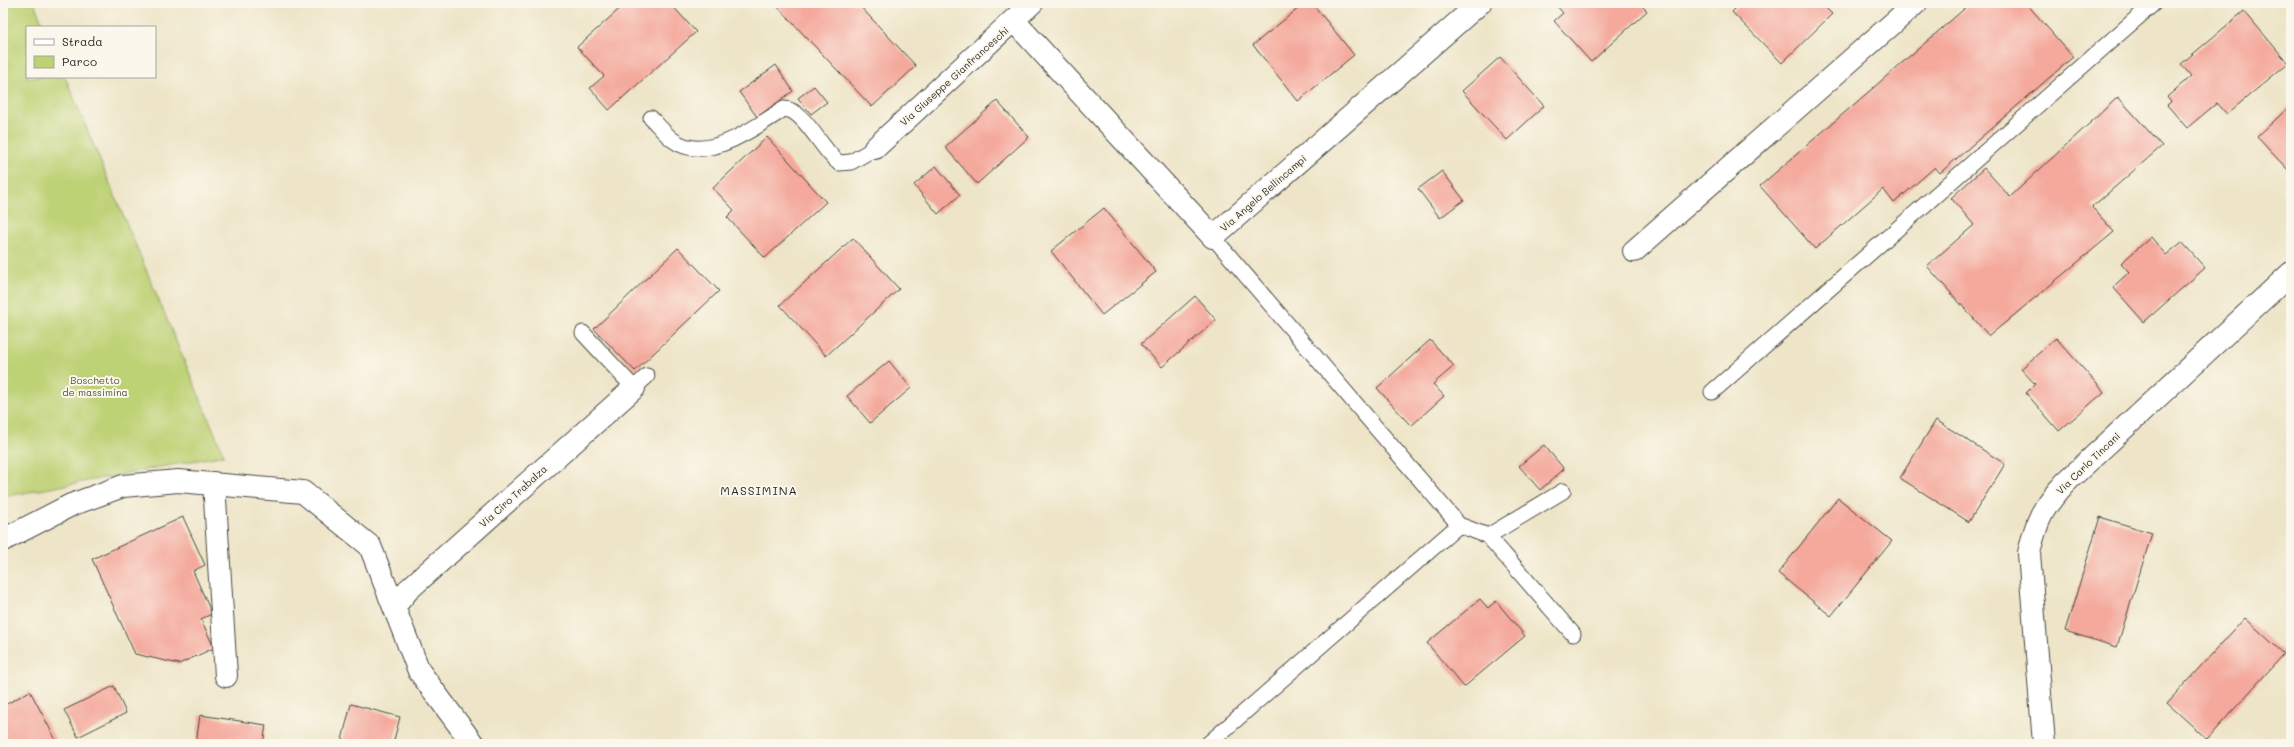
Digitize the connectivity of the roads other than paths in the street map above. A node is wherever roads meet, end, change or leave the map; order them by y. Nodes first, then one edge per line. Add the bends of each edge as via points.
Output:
1 (1032, 3) edge
2 (1480, 3) edge
3 (1916, 3) edge
4 (2154, 3) edge
5 (1014, 21) junction
6 (651, 118) dead end
7 (875, 148) joint
8 (1213, 237) junction
9 (1634, 251) dead end
10 (2291, 273) edge
11 (583, 333) dead end
12 (640, 382) joint
13 (1712, 392) dead end
14 (214, 483) junction
15 (1563, 492) dead end
16 (1459, 525) junction
17 (1488, 536) junction
18 (3, 540) edge
19 (394, 607) junction
20 (1573, 634) dead end
21 (226, 676) dead end
22 (473, 744) edge
23 (1208, 744) edge
24 (2044, 744) edge

1 - 5 street, Via Giuseppe Gianfranceschi
2 - 8 street, Via Angelo Bellincampi
3 - 9 street
4 - 13 lane
5 - 7 street, Via Giuseppe Gianfranceschi
5 - 8 street, Via Angelo Bellincampi
6 - 7 lane via 673,140 695,149 712,147 745,133 784,109 792,109 830,156 839,163 851,162
8 - 16 lane
10 - 24 street, Via Carlo Tincani via 2066,482 2050,500 2036,524 2029,553
11 - 12 lane
12 - 19 street, Via Ciro Trabalza via 408,590
14 - 18 street via 178,481 123,486 71,505
14 - 19 street via 303,492 370,546
14 - 21 street
15 - 17 lane
16 - 17 lane
16 - 23 lane
17 - 20 lane
19 - 22 street via 419,671

